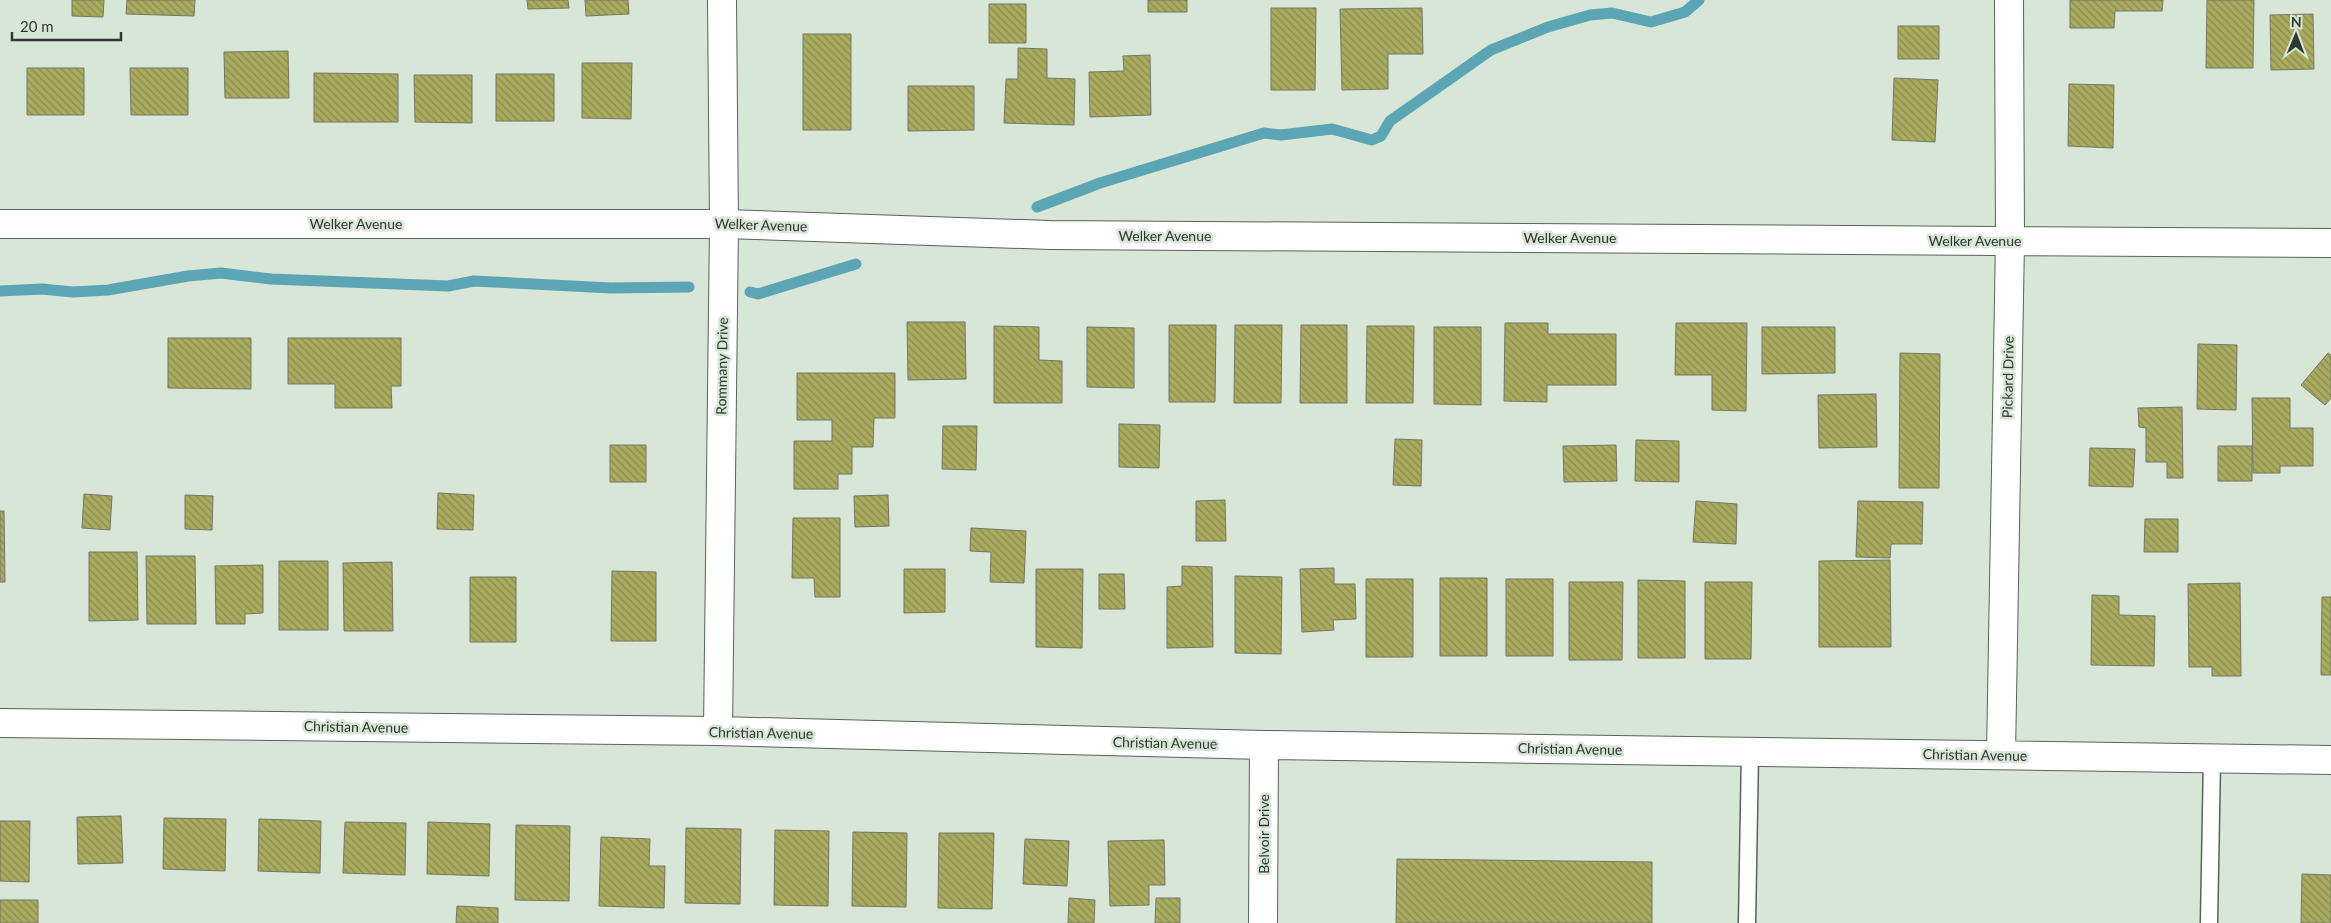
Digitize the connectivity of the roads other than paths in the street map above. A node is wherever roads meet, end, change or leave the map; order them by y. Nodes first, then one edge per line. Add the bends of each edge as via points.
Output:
1 (722, 0) edge
2 (2009, 0) edge
3 (0, 224) edge
4 (724, 224) junction
5 (2010, 241) junction
6 (2331, 243) edge
7 (0, 723) edge
8 (718, 731) junction
9 (1264, 745) junction
10 (1750, 752) junction
11 (2001, 755) junction
12 (2212, 758) junction
13 (2331, 760) edge
14 (1263, 923) edge
15 (1747, 923) edge
16 (2209, 923) edge

1 - 4 street, Rommany Drive
2 - 5 street, Pickard Drive
3 - 4 street, Welker Avenue
4 - 5 street, Welker Avenue via 1050,235
4 - 8 street, Rommany Drive
5 - 6 street, Welker Avenue
5 - 11 street, Pickard Drive
7 - 8 street, Christian Avenue
8 - 9 street, Christian Avenue
9 - 10 street, Christian Avenue
9 - 14 street, Belvoir Drive
10 - 11 street, Christian Avenue
10 - 15 lane
11 - 12 street, Christian Avenue
12 - 13 street, Christian Avenue
12 - 16 lane

